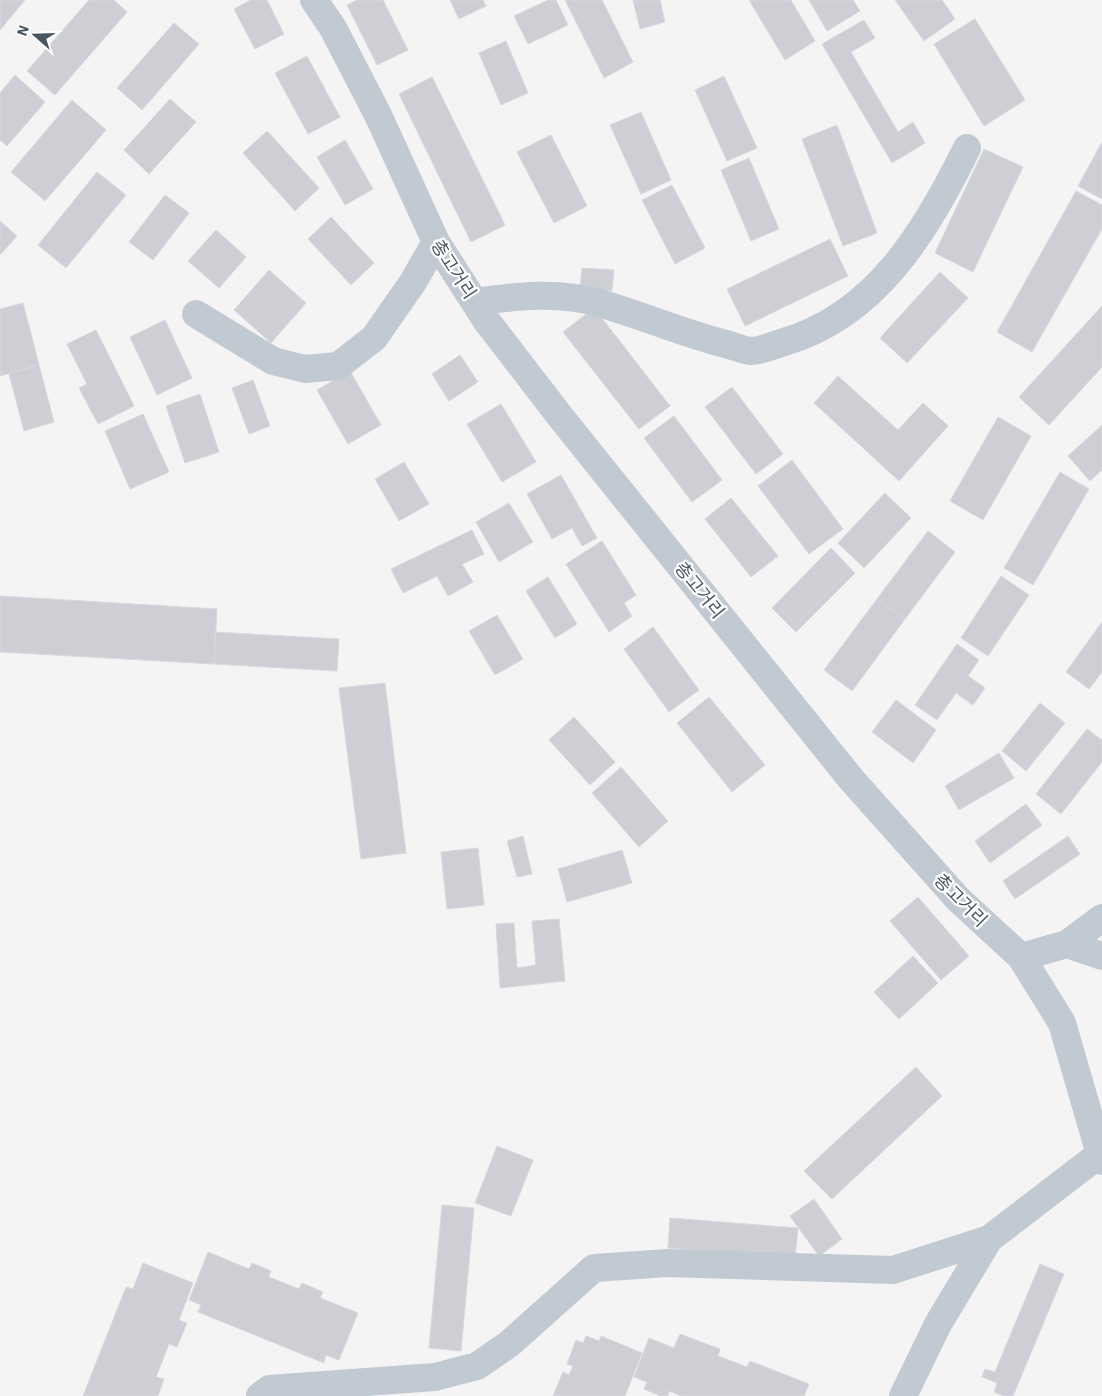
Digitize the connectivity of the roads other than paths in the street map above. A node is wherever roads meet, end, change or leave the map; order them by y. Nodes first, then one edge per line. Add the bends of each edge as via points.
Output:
1 (314, 0) edge
2 (967, 148) dead end
3 (436, 242) junction
4 (475, 302) junction
5 (196, 314) dead end
6 (1102, 918) edge
7 (1067, 944) junction
8 (1102, 956) edge
9 (1022, 957) junction
10 (1101, 1158) edge
11 (989, 1239) junction
12 (260, 1396) edge
13 (903, 1396) edge

1 - 3 street, 총고거리 via 333,28 378,115
2 - 4 street via 941,201 892,272 860,304 808,335 752,351 689,334 598,302 557,296 519,296
3 - 4 street, 총고거리
3 - 5 street via 374,338 338,366 305,369 273,361
4 - 9 street, 총고거리 via 559,414 851,779 958,899
6 - 7 street
7 - 8 street
7 - 9 street
9 - 10 street, 총고거리 via 1062,1023
10 - 11 street
11 - 12 street via 893,1270 668,1263 594,1268 509,1344 477,1366 435,1377 269,1389
11 - 13 street via 938,1324

